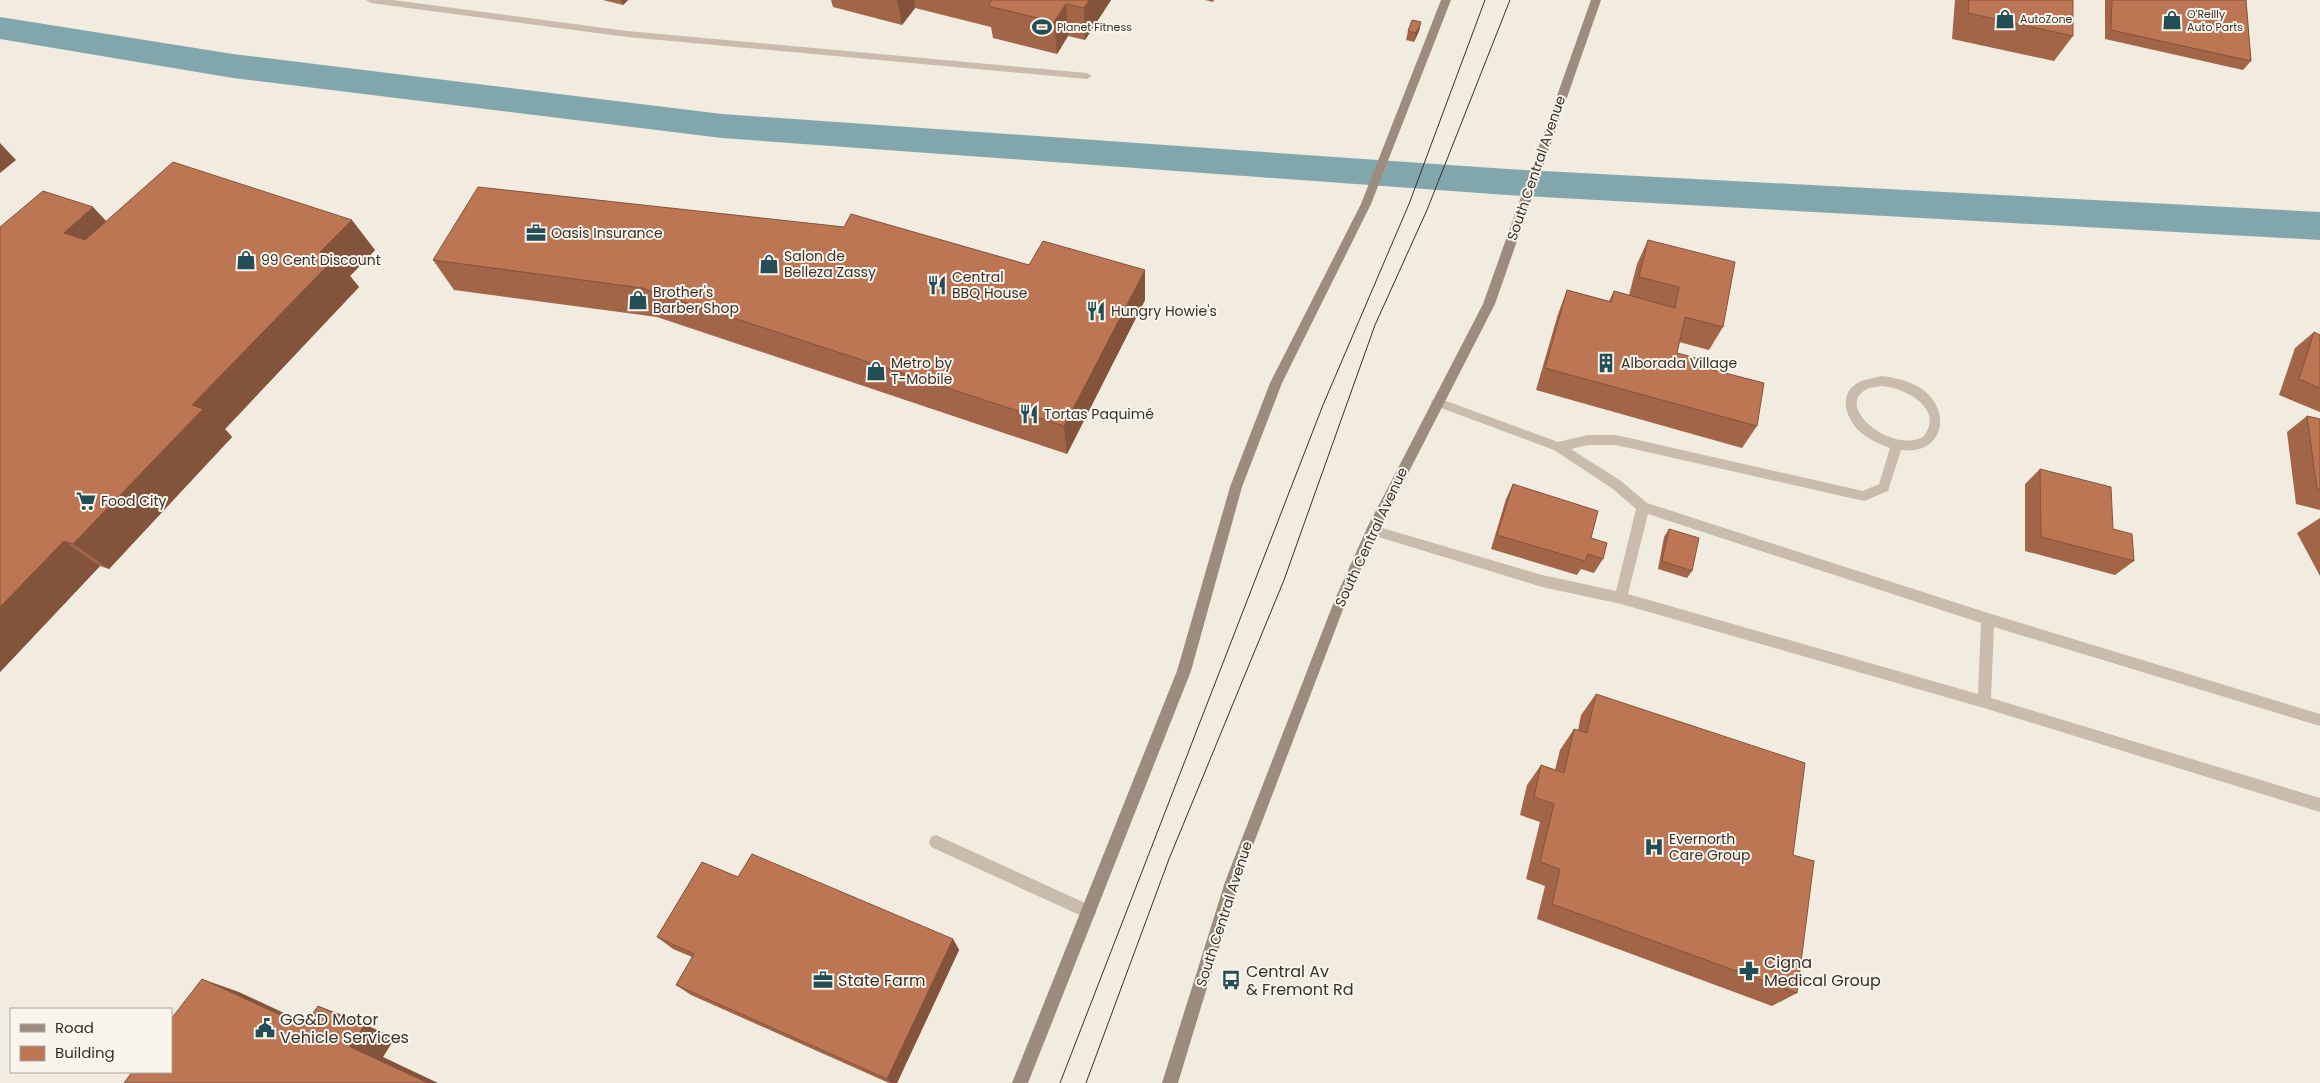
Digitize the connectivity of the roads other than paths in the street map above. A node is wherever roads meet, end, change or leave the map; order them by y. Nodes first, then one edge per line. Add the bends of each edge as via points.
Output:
1 (370, 0) edge
2 (1446, 0) edge
3 (1596, 0) edge
4 (1087, 76) dead end
5 (1437, 402) junction
6 (1896, 446) junction
7 (1558, 447) junction
8 (1643, 507) junction
9 (1372, 530) junction
10 (1621, 598) junction
11 (1988, 619) junction
12 (1984, 702) junction
13 (2320, 720) edge
14 (2320, 804) edge
15 (936, 842) dead end
16 (1089, 912) junction
17 (1020, 1083) edge
18 (1170, 1083) edge

1 - 4 lane via 627,34
2 - 16 main road via 1366,204 1276,383 1236,487 1184,671
3 - 5 main road, South Central Avenue via 1489,304
5 - 7 lane
5 - 9 main road, South Central Avenue
6 - 6 lane via 1923,444 1932,437 1936,417 1931,406 1922,396 1896,382 1870,382 1859,386 1850,404 1859,425 1882,442
6 - 7 lane via 1884,487 1864,496 1616,440 1588,440
7 - 8 lane via 1617,485
8 - 10 lane
8 - 11 lane
9 - 10 lane via 1542,581
9 - 18 main road, South Central Avenue via 1340,599 1232,882
10 - 12 lane
11 - 12 lane
11 - 13 lane
12 - 14 lane
15 - 16 lane
16 - 17 main road

